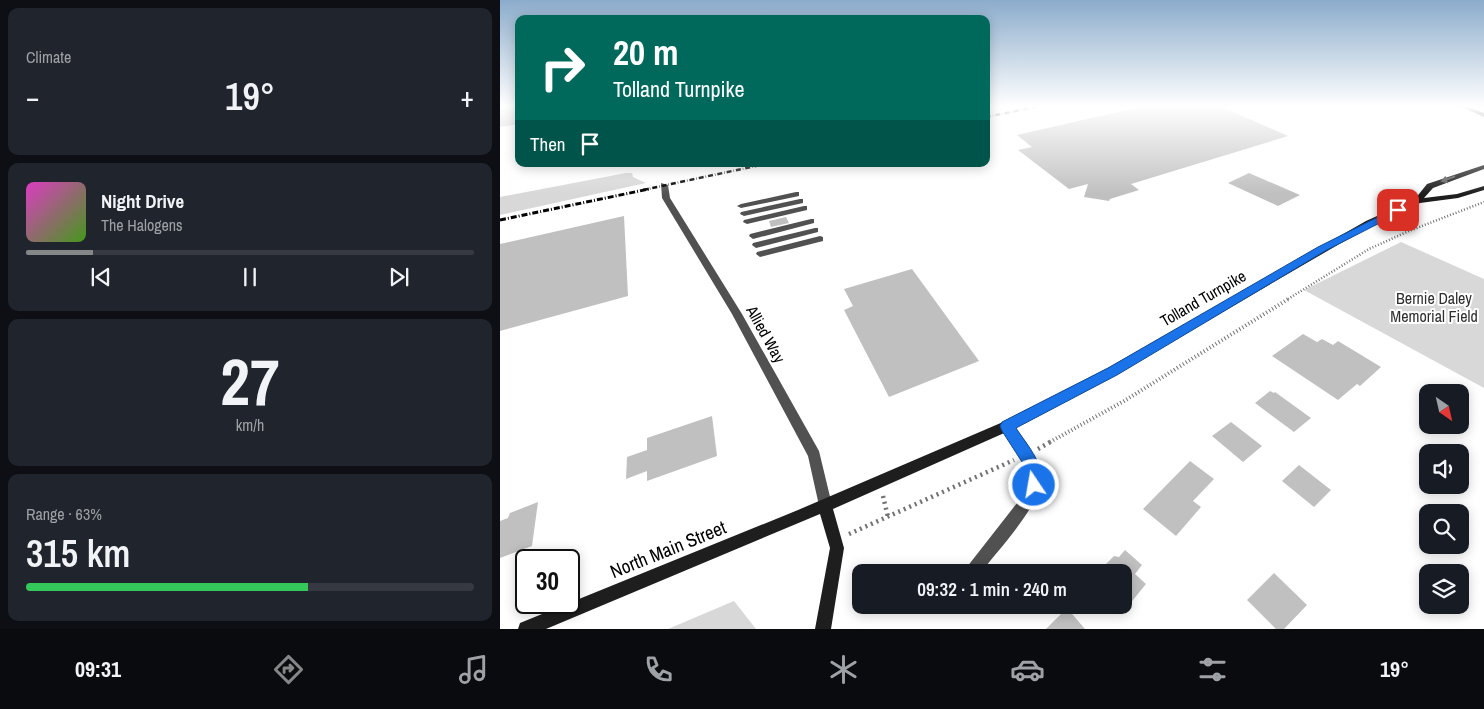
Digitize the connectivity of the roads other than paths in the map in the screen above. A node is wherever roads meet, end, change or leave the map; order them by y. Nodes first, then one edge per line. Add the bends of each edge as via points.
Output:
1 (1484, 167) edge
2 (664, 185) dead end
3 (1484, 188) edge
4 (1418, 201) junction
5 (743, 211) joint
6 (755, 243) joint
7 (1007, 426) junction
8 (825, 505) junction
9 (978, 564) edge
10 (526, 629) edge
11 (823, 629) edge

1 -> 4 main road, Tolland Turnpike via 1430,186
2 - 8 street, Allied Way via 666,198 737,314 814,456
3 - 4 main road, Tolland Turnpike via 1458,196
4 - 7 main road, Tolland Turnpike via 1350,233 1112,372
5 - 5 street via 799,199
6 - 6 street via 814,228
7 - 8 main road, Tolland Turnpike
7 - 9 street via 1026,455 1035,482 1032,493
8 - 10 main road, North Main Street
8 - 11 main road via 837,548

